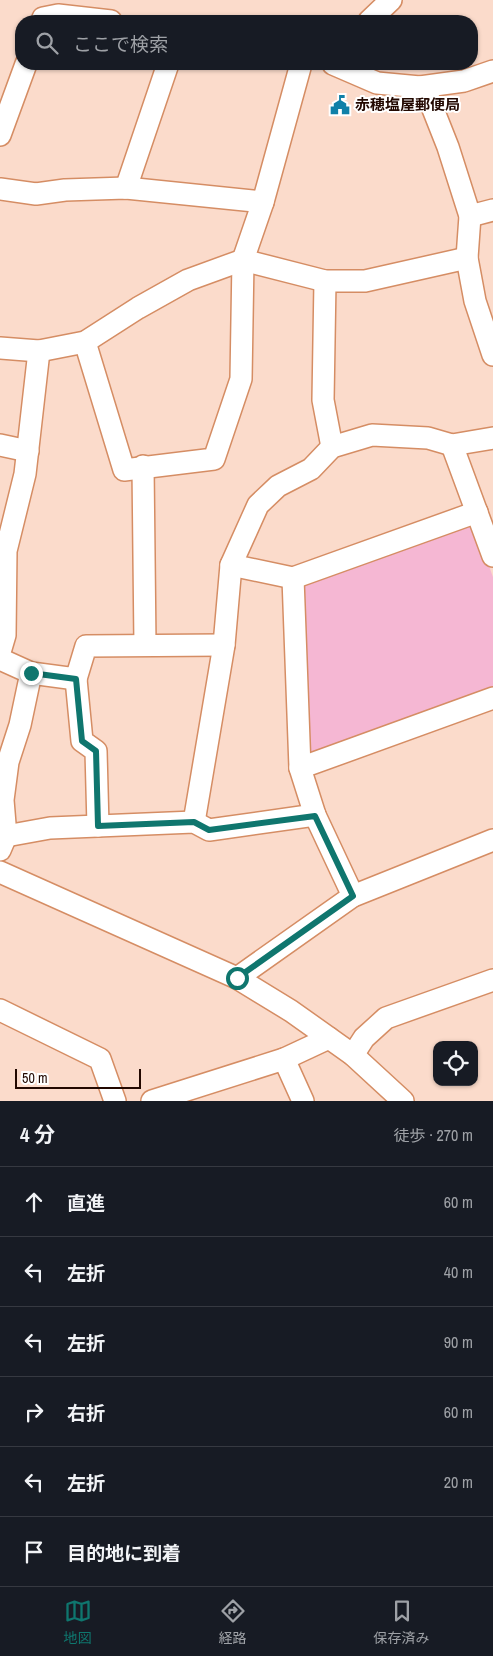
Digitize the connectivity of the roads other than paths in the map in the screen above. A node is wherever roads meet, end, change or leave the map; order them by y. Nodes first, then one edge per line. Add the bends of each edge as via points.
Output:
1 (391, 0) edge
2 (375, 15) edge
3 (24, 70) edge
4 (166, 70) edge
5 (299, 70) edge
6 (346, 70) edge
7 (493, 71) edge
8 (420, 86) junction
9 (0, 132) edge
10 (126, 188) junction
11 (0, 189) edge
12 (263, 202) junction
13 (493, 210) edge
14 (470, 216) junction
15 (467, 258) junction
16 (243, 260) junction
17 (325, 281) junction
18 (85, 342) junction
19 (0, 348) edge
20 (39, 351) junction
21 (493, 354) edge
22 (493, 438) edge
23 (0, 445) edge
24 (452, 445) junction
25 (332, 447) junction
26 (28, 451) junction
27 (144, 466) junction
28 (477, 512) junction
29 (493, 556) edge
30 (231, 565) junction
31 (293, 578) junction
32 (145, 645) junction
33 (224, 646) junction
34 (0, 652) edge
35 (0, 659) edge
36 (31, 673) junction
37 (76, 679) junction
38 (493, 698) edge
39 (300, 768) junction
40 (315, 816) junction
41 (194, 822) junction
42 (98, 826) junction
43 (493, 840) edge
44 (3, 843) edge
45 (0, 872) edge
46 (353, 896) junction
47 (237, 978) junction
48 (493, 980) edge
49 (0, 1010) edge
50 (329, 1038) junction
51 (353, 1055) junction
52 (284, 1059) junction
53 (116, 1101) edge
54 (152, 1101) edge
55 (303, 1101) edge
56 (402, 1101) edge

1 - 2 street
3 - 9 street
4 - 10 street
5 - 12 street
6 - 8 street via 377,84
7 - 8 street via 464,81
8 - 14 street via 429,99 448,147
10 - 11 street via 36,194
10 - 12 street
12 - 16 street
13 - 14 street
14 - 15 street
15 - 17 street via 365,280
15 - 21 street via 475,301
16 - 17 street
16 - 18 street via 188,280
16 - 27 street via 241,380 214,458
17 - 25 street via 323,400
18 - 20 street
18 - 27 street via 124,470
19 - 20 street
20 - 26 street
22 - 24 street
23 - 26 street
24 - 25 street via 428,438 372,435
24 - 28 street
25 - 30 street via 311,469 278,486 258,505
26 - 34 street via 6,551 5,635
27 - 32 street
28 - 29 street
28 - 31 street
30 - 31 street
30 - 33 street
31 - 39 street
32 - 33 street
32 - 37 street via 86,646
33 - 41 street
35 - 36 street
36 - 37 street
36 - 44 street via 8,762 3,800
37 - 42 street via 82,741 96,751
38 - 39 street
39 - 40 street
40 - 41 street via 209,830
40 - 46 street
41 - 42 street
42 - 44 street via 50,828
43 - 46 street
45 - 47 street
46 - 47 street
47 - 50 street
48 - 51 street via 386,1018 364,1038
49 - 53 street via 100,1059
50 - 51 street
50 - 52 street
51 - 56 street
52 - 54 street
52 - 55 street

